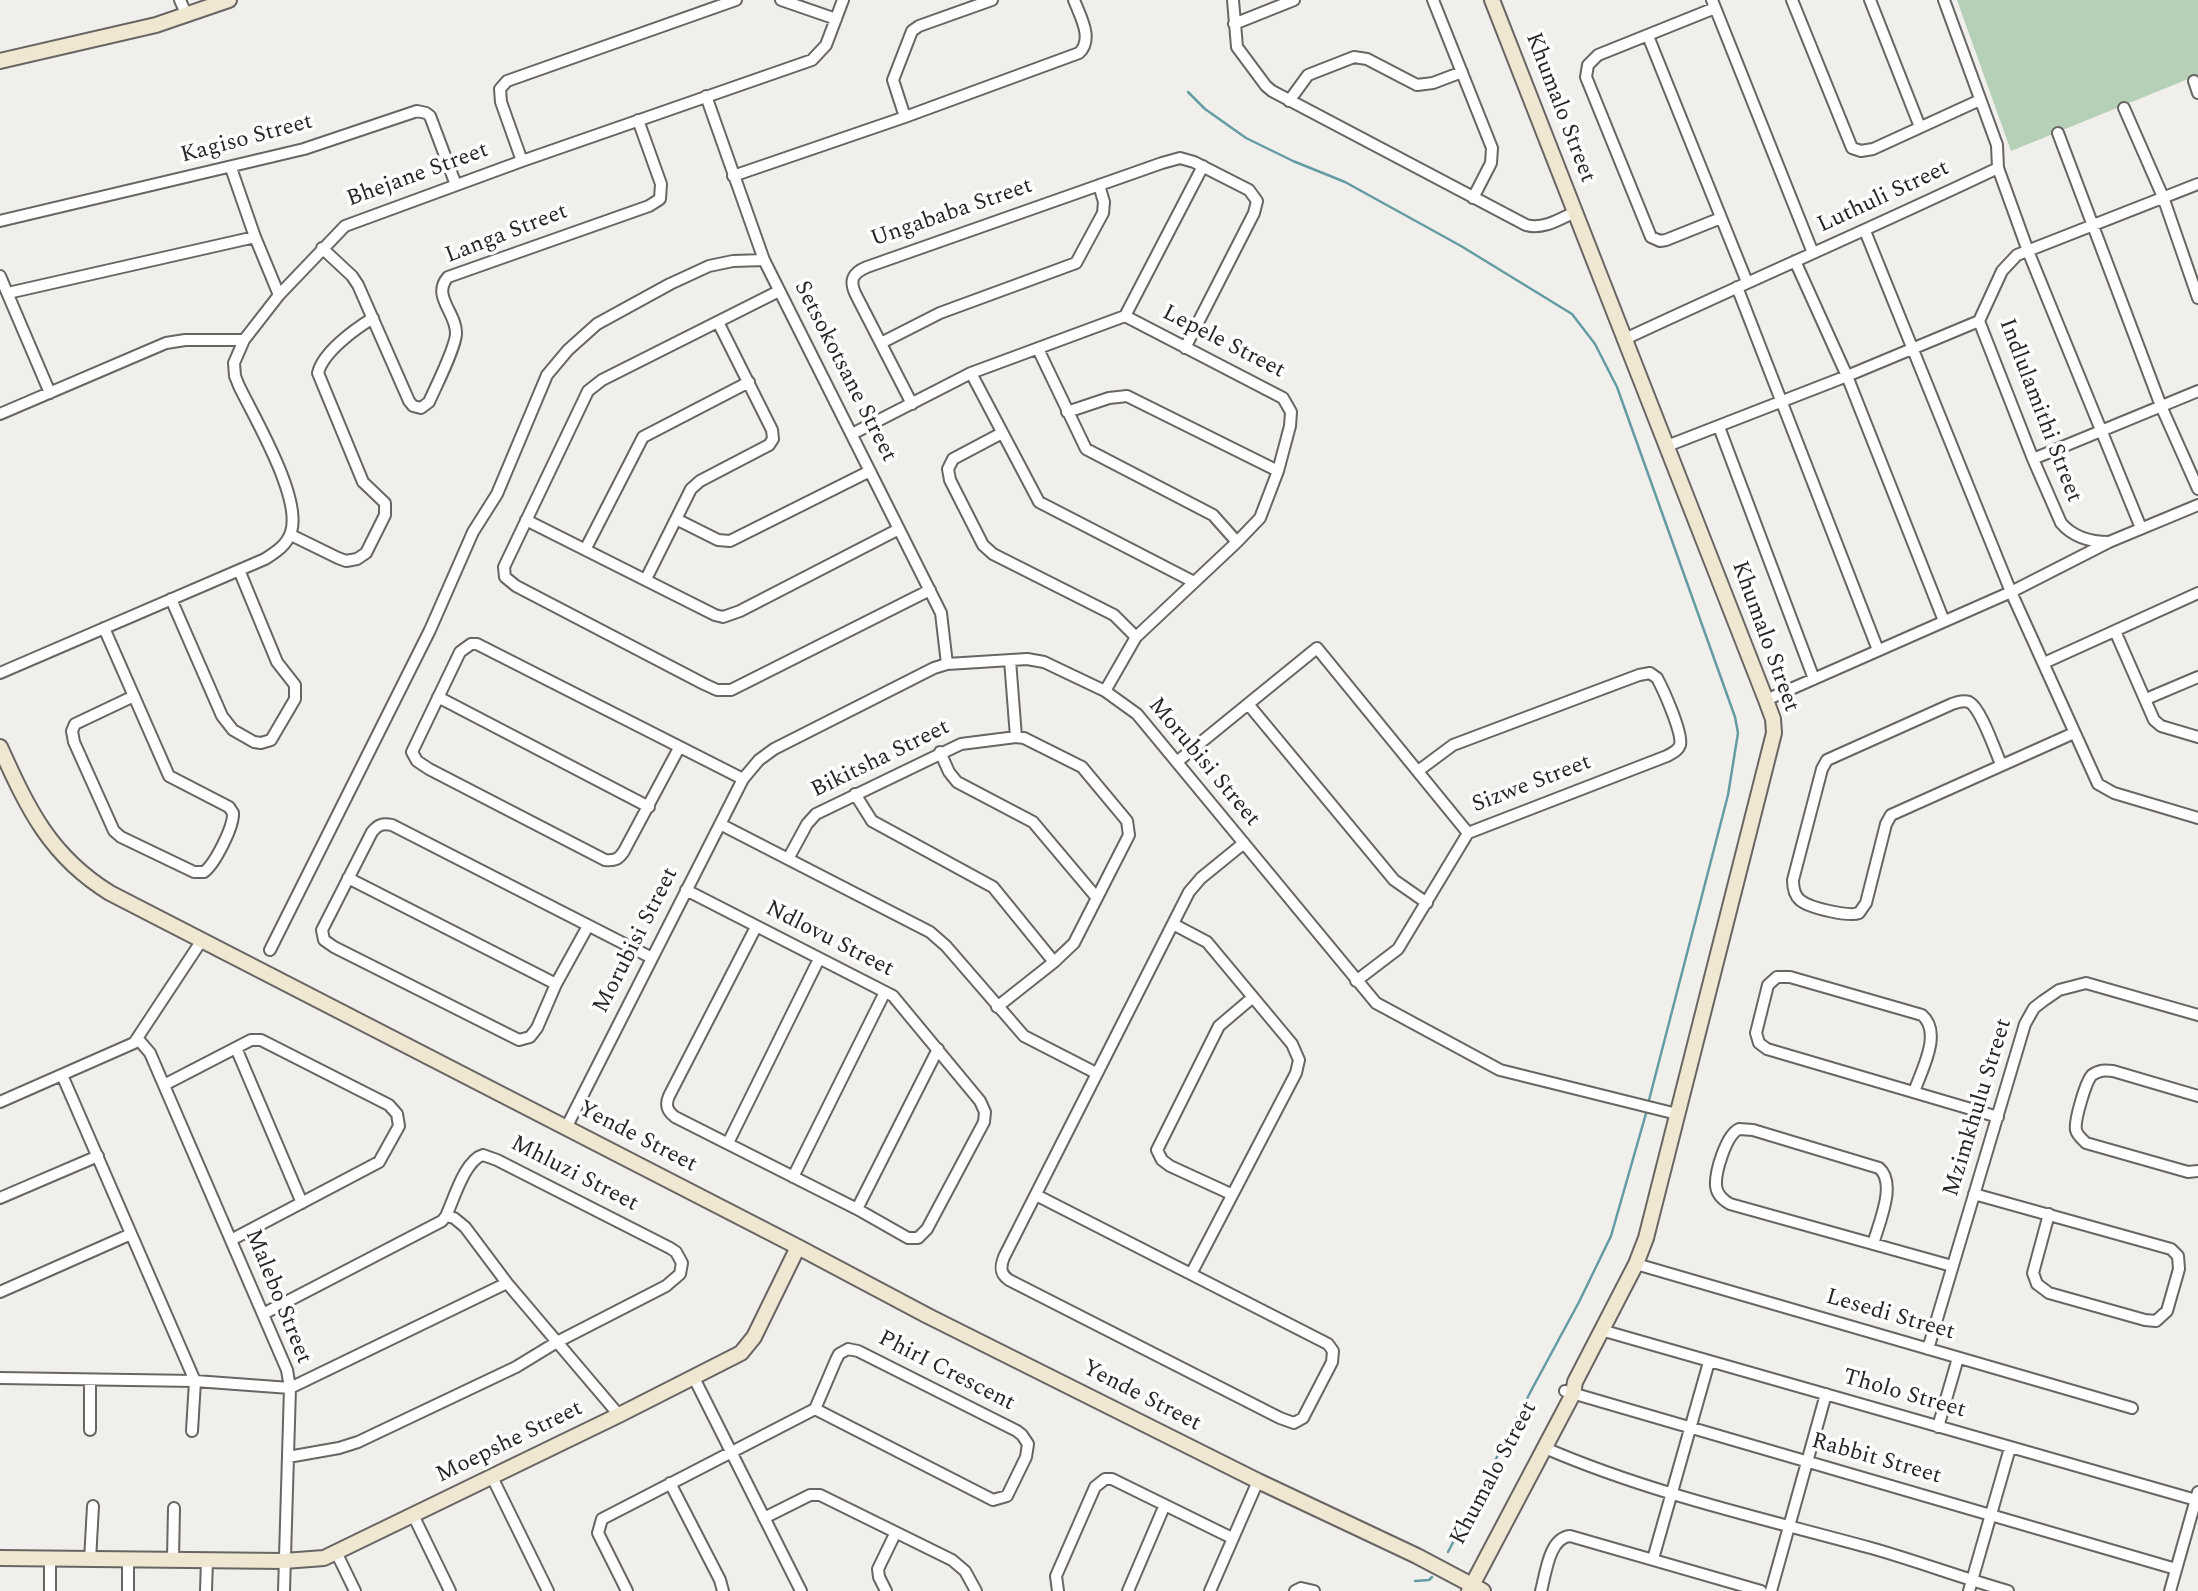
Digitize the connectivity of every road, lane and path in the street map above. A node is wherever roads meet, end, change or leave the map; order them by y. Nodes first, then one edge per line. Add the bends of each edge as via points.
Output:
1 (180, 0) edge
2 (229, 0) edge
3 (736, 0) edge
4 (781, 0) edge
5 (843, 0) edge
6 (992, 0) edge
7 (1074, 0) edge
8 (1233, 0) edge
9 (1294, 0) edge
10 (1433, 0) edge
11 (1492, 0) edge
12 (1792, 0) edge
13 (1870, 0) edge
14 (1944, 0) edge
15 (1714, 4) edge
16 (187, 16) junction
17 (836, 19) junction
18 (1234, 24) junction
19 (1648, 36) junction
20 (0, 61) edge
21 (1462, 72) junction
22 (706, 96) junction
23 (1980, 100) junction
24 (1289, 101) junction
25 (2124, 108) dead end
26 (905, 117) junction
27 (638, 120) junction
28 (1920, 127) junction
29 (2058, 133) dead end
30 (522, 161) junction
31 (1203, 166) junction
32 (231, 168) junction
33 (1998, 168) junction
34 (733, 176) junction
35 (2198, 184) edge
36 (456, 185) junction
37 (1099, 185) junction
38 (2163, 197) junction
39 (1473, 198) junction
40 (1575, 212) junction
41 (1721, 218) junction
42 (0, 220) edge
43 (2094, 224) junction
44 (1866, 231) junction
45 (255, 237) junction
46 (322, 248) junction
47 (2028, 251) junction
48 (1813, 253) junction
49 (764, 260) junction
50 (1795, 261) junction
51 (0, 276) edge
52 (1742, 285) junction
53 (779, 291) junction
54 (8, 293) junction
55 (279, 295) junction
56 (2198, 298) edge
57 (1125, 316) junction
58 (373, 318) junction
59 (718, 321) junction
60 (1979, 321) junction
61 (1625, 339) junction
62 (244, 340) junction
63 (881, 343) junction
64 (1185, 348) junction
65 (1038, 349) junction
66 (1912, 350) junction
67 (971, 373) junction
68 (1847, 376) junction
69 (749, 382) junction
70 (2198, 391) edge
71 (50, 393) junction
72 (1782, 401) junction
73 (912, 404) junction
74 (2161, 406) junction
75 (1067, 412) junction
76 (0, 414) edge
77 (1719, 427) junction
78 (2100, 431) junction
79 (1002, 433) junction
80 (852, 434) junction
81 (1667, 446) junction
82 (2033, 459) junction
83 (870, 471) junction
84 (1278, 471) junction
85 (2198, 489) edge
86 (2198, 505) edge
87 (676, 519) junction
88 (526, 520) junction
89 (2141, 528) junction
90 (899, 529) junction
91 (291, 535) junction
92 (1237, 542) junction
93 (2109, 542) junction
94 (586, 548) junction
95 (239, 570) junction
96 (646, 579) junction
97 (1194, 582) junction
98 (930, 590) junction
99 (2011, 592) junction
100 (2198, 593) edge
101 (172, 599) junction
102 (1944, 621) junction
103 (104, 628) junction
104 (2115, 631) junction
105 (1136, 637) junction
106 (1878, 650) junction
107 (1010, 660) junction
108 (947, 663) junction
109 (2044, 663) junction
110 (0, 673) edge
111 (2198, 677) edge
112 (1814, 679) junction
113 (1105, 691) junction
114 (134, 696) junction
115 (438, 697) junction
116 (1766, 699) junction
117 (2146, 699) junction
118 (1248, 704) junction
119 (2074, 733) junction
120 (1016, 737) junction
121 (2198, 737) edge
122 (0, 747) edge
123 (679, 748) junction
124 (940, 752) junction
125 (1178, 761) junction
126 (2001, 764) junction
127 (1418, 771) junction
128 (743, 779) junction
129 (855, 794) junction
130 (649, 807) junction
131 (2198, 818) edge
132 (720, 824) junction
133 (1468, 833) junction
134 (1244, 843) junction
135 (788, 859) junction
136 (348, 878) junction
137 (686, 890) junction
138 (1097, 898) junction
139 (1427, 903) junction
140 (1173, 924) junction
141 (588, 926) junction
142 (755, 927) junction
143 (202, 940) junction
144 (270, 950) dead end
145 (652, 958) junction
146 (820, 959) junction
147 (1054, 962) junction
148 (1356, 981) junction
149 (556, 984) junction
150 (885, 992) junction
151 (1252, 998) junction
152 (998, 1007) junction
153 (2198, 1014) edge
154 (138, 1039) junction
155 (236, 1048) junction
156 (938, 1049) junction
157 (1097, 1073) junction
158 (62, 1075) junction
159 (164, 1085) junction
160 (1914, 1092) junction
161 (2198, 1096) edge
162 (0, 1102) edge
163 (1677, 1114) junction
164 (1998, 1117) junction
165 (566, 1128) junction
166 (728, 1143) junction
167 (98, 1156) junction
168 (2198, 1171) edge
169 (793, 1177) junction
170 (1231, 1194) junction
171 (1974, 1194) junction
172 (1036, 1195) junction
173 (0, 1198) edge
174 (302, 1203) junction
175 (857, 1209) junction
176 (2049, 1214) junction
177 (446, 1216) junction
178 (131, 1234) junction
179 (231, 1240) junction
180 (1874, 1244) junction
181 (799, 1247) junction
182 (1636, 1265) junction
183 (1952, 1266) junction
184 (1191, 1274) junction
185 (507, 1283) junction
186 (0, 1292) edge
187 (263, 1314) junction
188 (1601, 1330) junction
189 (557, 1342) junction
190 (1928, 1349) junction
191 (1958, 1358) junction
192 (1709, 1362) junction
193 (0, 1378) edge
194 (694, 1378) junction
195 (90, 1380) junction
196 (195, 1381) junction
197 (290, 1388) junction
198 (1571, 1389) junction
199 (1826, 1394) junction
200 (2132, 1408) dead end
201 (815, 1409) junction
202 (619, 1415) junction
203 (1938, 1427) junction
204 (1690, 1428) junction
205 (90, 1430) dead end
206 (192, 1432) dead end
207 (1545, 1448) junction
208 (2010, 1448) junction
209 (730, 1451) junction
210 (288, 1457) junction
211 (1807, 1463) junction
212 (492, 1477) junction
213 (1258, 1481) junction
214 (670, 1483) junction
215 (1671, 1493) junction
216 (2197, 1496) edge
217 (93, 1506) dead end
218 (1164, 1507) junction
219 (174, 1508) dead end
220 (413, 1515) junction
221 (1990, 1515) junction
222 (764, 1518) junction
223 (1788, 1527) junction
224 (895, 1534) junction
225 (1232, 1538) junction
226 (336, 1552) junction
227 (0, 1558) edge
228 (50, 1559) junction
229 (128, 1559) junction
230 (173, 1559) junction
231 (1485, 1559) junction
232 (1653, 1559) junction
233 (90, 1560) junction
234 (206, 1560) junction
235 (284, 1561) junction
236 (2176, 1569) junction
237 (1970, 1586) edge
238 (1467, 1588) edge
239 (50, 1591) edge
240 (128, 1591) edge
241 (206, 1591) edge
242 (284, 1591) edge
243 (355, 1591) edge
244 (450, 1591) edge
245 (548, 1591) edge
246 (626, 1591) edge
247 (723, 1591) edge
248 (801, 1591) edge
249 (886, 1591) edge
250 (976, 1591) edge
251 (1058, 1591) edge
252 (1128, 1591) edge
253 (1210, 1591) edge
254 (1295, 1591) edge
255 (1314, 1591) edge
256 (1490, 1591) edge
257 (1541, 1591) edge
258 (1761, 1591) edge
259 (1771, 1591) edge
260 (2008, 1591) edge
261 (2170, 1591) edge

1 - 16 street
2 - 16 street
3 - 30 street via 503,84 501,102
4 - 17 street
5 - 17 street, Bhejane Street
6 - 26 street via 914,29 893,80
7 - 26 street via 1086,38 1079,53
8 - 18 street
9 - 18 street
10 - 21 street
11 - 40 street, Khumalo Street
12 - 28 street via 1852,148 1872,149
13 - 28 street
14 - 23 street
15 - 19 street
15 - 48 street
16 - 20 street
17 - 22 street, Bhejane Street via 823,50 812,60
18 - 24 street via 1240,52 1266,86
19 - 41 street
19 - 41 street via 1598,55 1588,65 1586,78 1647,232 1660,241
21 - 24 street via 1418,85 1354,57 1308,75
21 - 39 street via 1493,156
22 - 27 street, Bhejane Street
22 - 34 street, Setsokotsane Street
23 - 28 street
23 - 33 street via 1997,145
24 - 39 street
25 - 38 street
26 - 34 street
27 - 30 street, Bhejane Street
27 - 58 street, Langa Street via 662,184 660,199 448,277 441,292 456,338 426,405 417,407 409,401
29 - 43 street
30 - 36 street, Bhejane Street
31 - 37 street, Ungababa Street via 1175,159
31 - 57 street
31 - 64 street, Ungababa Street via 1249,190 1257,201
32 - 36 street, Kagiso Street via 422,111 430,116
32 - 42 street, Kagiso Street
32 - 45 street
33 - 44 street, Luthuli Street
33 - 47 street
34 - 49 street, Setsokotsane Street
35 - 38 street, Indlulamithi Street
36 - 46 street, Bhejane Street via 352,222
37 - 63 street via 1103,213 1076,263 940,313
37 - 63 street, Ungababa Street via 859,270 852,278 853,288
38 - 43 street, Indlulamithi Street
38 - 56 street
39 - 40 street via 1532,227
40 - 61 street, Khumalo Street
41 - 52 street
43 - 47 street, Indlulamithi Street
43 - 74 street
44 - 48 street, Luthuli Street
44 - 66 street
45 - 54 street
45 - 55 street
46 - 55 street, Bhejane Street
46 - 58 street, Langa Street via 355,280
47 - 60 street, Indlulamithi Street via 2017,255 2002,271
47 - 78 street
48 - 50 street, Luthuli Street
49 - 53 street, Setsokotsane Street
49 - 144 street via 709,266 670,284 597,324 547,375 497,494 473,532 430,631
50 - 52 street, Luthuli Street
50 - 68 street
51 - 54 street
52 - 61 street, Luthuli Street
52 - 72 street
53 - 59 street
53 - 80 street, Setsokotsane Street
54 - 71 street
55 - 62 street, Bhejane Street
57 - 64 street, Lepele Street
57 - 65 street, Lepele Street
58 - 91 street via 351,332 318,373 363,482 385,503 385,515 366,553 352,561
59 - 69 street
59 - 88 street via 593,386
60 - 66 street
60 - 82 street, Indlulamithi Street
61 - 81 street, Khumalo Street
62 - 71 street via 166,343
62 - 91 street, Bhejane Street via 236,355 235,376 290,498
63 - 73 street, Ungababa Street
64 - 84 street, Lepele Street via 1287,402 1290,426
65 - 67 street, Lepele Street
65 - 75 street
66 - 68 street
66 - 99 street
67 - 73 street, Lepele Street
67 - 79 street
68 - 72 street
68 - 102 street
69 - 87 street via 773,439 769,446 695,485
69 - 94 street via 643,437
70 - 74 street
71 - 76 street
72 - 77 street
72 - 106 street
73 - 80 street, Lepele Street
74 - 78 street
74 - 85 street
75 - 84 street via 1127,396
75 - 92 street via 1090,451 1213,514
77 - 81 street
77 - 112 street
78 - 82 street
78 - 89 street
79 - 97 street via 1039,502
79 - 105 street via 953,459 948,469 983,545 1114,615
80 - 83 street, Setsokotsane Street
81 - 116 street, Khumalo Street
82 - 93 street, Indlulamithi Street via 2056,516 2067,530 2096,542
83 - 87 street via 730,541 718,540
83 - 90 street, Setsokotsane Street
84 - 92 street, Lepele Street via 1260,518
86 - 89 street
87 - 96 street
88 - 94 street
88 - 98 street via 504,567 505,577 724,691
89 - 93 street
90 - 96 street via 730,615 715,615
90 - 98 street, Setsokotsane Street
91 - 95 street via 278,551
92 - 97 street, Lepele Street
93 - 99 street
94 - 96 street
95 - 101 street
95 - 101 street via 277,662 295,685 295,699 275,735 266,742 254,742 225,722
97 - 105 street, Lepele Street
98 - 108 street, Setsokotsane Street via 941,613
99 - 102 street
99 - 109 street
100 - 104 street
101 - 103 street
102 - 106 street
103 - 110 street
103 - 114 street
104 - 109 street
104 - 117 street
105 - 113 street, Lepele Street
106 - 112 street
107 - 108 street, Morubisi Street
107 - 113 street, Morubisi Street via 1044,662
107 - 120 street
108 - 128 street, Morubisi Street via 774,749
109 - 119 street
111 - 117 street
112 - 116 street
113 - 125 street, Morubisi Street via 1137,714
114 - 114 street via 169,776 233,813 231,826 204,872 194,873 117,834 74,742 75,724
115 - 123 street via 462,648 477,644
115 - 130 street
115 - 130 street via 413,747 414,757 429,769 606,860 620,857
116 - 163 street, Khumalo Street via 1773,719 1772,746
117 - 121 street via 2161,726
118 - 125 street
118 - 127 street, Sizwe Street via 1317,648
118 - 139 street via 1394,880
119 - 126 street
119 - 131 street via 2105,790
120 - 124 street, Bikitsha Street via 970,741
120 - 138 street, Bikitsha Street via 1076,762 1126,821 1130,830 1127,841
122 - 143 street, Yende Street via 40,828 79,872
123 - 128 street
123 - 130 street
124 - 129 street, Bikitsha Street
124 - 138 street via 957,782 1033,822
125 - 134 street, Morubisi Street
126 - 126 street via 1891,815 1866,903 1859,913 1847,915 1798,898 1793,880 1827,760 1964,701 1978,712
127 - 133 street, Sizwe Street
127 - 133 street, Sizwe Street via 1460,743 1639,675 1654,674 1679,733 1678,749
128 - 132 street, Morubisi Street
129 - 135 street, Bikitsha Street via 810,819
129 - 147 street via 872,821 993,887
132 - 135 street
132 - 137 street, Morubisi Street
133 - 139 street
134 - 140 street via 1194,886
134 - 148 street, Morubisi Street
135 - 152 street via 930,932
136 - 141 street via 372,832 380,824 392,825
136 - 149 street
136 - 149 street via 324,923 324,940 489,1026 519,1040 530,1037
137 - 142 street, Ndlovu Street
137 - 145 street, Morubisi Street
138 - 147 street, Bikitsha Street via 1074,943
139 - 148 street via 1394,954
140 - 151 street via 1207,942
140 - 157 street
141 - 145 street
141 - 149 street
142 - 146 street, Ndlovu Street
142 - 166 street via 666,1105 675,1117
143 - 154 street
143 - 165 street, Yende Street
145 - 165 street, Morubisi Street
146 - 150 street, Ndlovu Street
146 - 166 street
147 - 152 street, Bikitsha Street
148 - 163 street, Morubisi Street via 1383,1008 1490,1066
150 - 156 street, Ndlovu Street via 897,999
150 - 169 street
151 - 170 street via 1292,1044 1299,1064
151 - 170 street via 1220,1026 1157,1150 1170,1166
152 - 157 street via 1024,1036
153 - 164 street, Mzimkhulu Street via 2085,983 2059,990 2034,1008 2025,1024
154 - 158 street
154 - 159 street, Malebo Street via 150,1053
155 - 159 street
155 - 174 street
155 - 174 street via 261,1040 389,1105 397,1114 399,1126 379,1162
156 - 175 street
156 - 175 street, Ndlovu Street via 980,1101 984,1122 918,1238 908,1238
157 - 172 street
158 - 162 street
158 - 167 street
159 - 179 street, Malebo Street
160 - 160 street via 1763,1047 1756,1033 1768,985 1777,977 1790,977 1922,1015 1932,1032
160 - 164 street
161 - 168 street via 2103,1070 2089,1079 2076,1132 2086,1143
163 - 182 street, Khumalo Street
164 - 171 street, Mzimkhulu Street
165 - 181 street, Yende Street
166 - 169 street
167 - 173 street
167 - 178 street
169 - 175 street
170 - 184 street
171 - 176 street
171 - 183 street, Mzimkhulu Street
172 - 184 street
172 - 184 street via 1004,1257 1002,1272 1009,1280 1288,1421 1303,1419 1332,1362 1328,1344
174 - 179 street
176 - 176 street via 2175,1252 2179,1269 2164,1315 2156,1321 2145,1320 2041,1288 2034,1273
177 - 185 street via 465,1227
177 - 187 street
177 - 189 street, Mhluzi Street via 470,1163 478,1156 488,1156 680,1257 680,1274 666,1286
178 - 186 street
178 - 196 street
179 - 187 street, Malebo Street
180 - 180 street via 1724,1200 1716,1182 1729,1136 1739,1129 1753,1130 1879,1168 1888,1188
180 - 183 street
181 - 194 street, Moepshe Street via 747,1348
181 - 213 street, Yende Street
182 - 188 street, Khumalo Street
182 - 190 street, Lesedi Street
183 - 190 street, Mzimkhulu Street
185 - 189 street
185 - 197 street
187 - 197 street, Malebo Street
188 - 192 street, Tholo Street
188 - 198 street, Khumalo Street
189 - 202 street
189 - 210 street via 516,1367 358,1442
190 - 191 street, Lesedi Street
191 - 200 street, Lesedi Street
191 - 203 street
192 - 199 street, Tholo Street
192 - 204 street
193 - 195 street
194 - 202 street, Moepshe Street
194 - 209 street
195 - 196 street
195 - 205 street
196 - 197 street
196 - 206 street
197 - 210 street, Malebo Street
198 - 204 street, Rabbit Street
198 - 207 street, Khumalo Street
198 - 238 street, Khumalo Street
199 - 203 street, Tholo Street
199 - 211 street
201 - 201 street, PhirI Crescent via 839,1354 852,1348 1017,1431 1028,1450 1007,1496 993,1500
201 - 209 street
202 - 212 street, Moepshe Street
203 - 208 street, Tholo Street
204 - 211 street, Rabbit Street
204 - 215 street
207 - 215 street
207 - 231 street, Khumalo Street
208 - 216 street, Tholo Street
208 - 221 street
209 - 214 street
209 - 222 street
210 - 235 street, Malebo Street
211 - 221 street, Rabbit Street
211 - 223 street
212 - 220 street, Moepshe Street
212 - 245 street
213 - 225 street
213 - 238 street, Yende Street
214 - 246 street via 599,1524 598,1533
214 - 247 street
215 - 223 street
215 - 232 street
216 - 236 street
217 - 233 street
218 - 225 street
218 - 251 street via 1112,1479 1101,1481 1056,1576
218 - 252 street
219 - 230 street
220 - 226 street, Moepshe Street
220 - 244 street
221 - 236 street, Rabbit Street
221 - 237 street
222 - 224 street via 815,1494
222 - 248 street
223 - 237 street via 1873,1549
223 - 259 street
224 - 249 street via 878,1569
224 - 250 street via 958,1564
225 - 253 street
226 - 235 street, Moepshe Street via 318,1559
226 - 243 street
227 - 228 street, Moepshe Street
228 - 233 street, Moepshe Street
228 - 239 street
229 - 230 street, Moepshe Street
229 - 233 street, Moepshe Street
229 - 240 street
230 - 234 street, Moepshe Street
231 - 238 street, Khumalo Street
231 - 256 street
232 - 257 street via 1566,1536 1555,1545
232 - 258 street
234 - 235 street, Moepshe Street
234 - 241 street
235 - 242 street, Malebo Street
236 - 261 street
237 - 260 street
254 - 255 street

